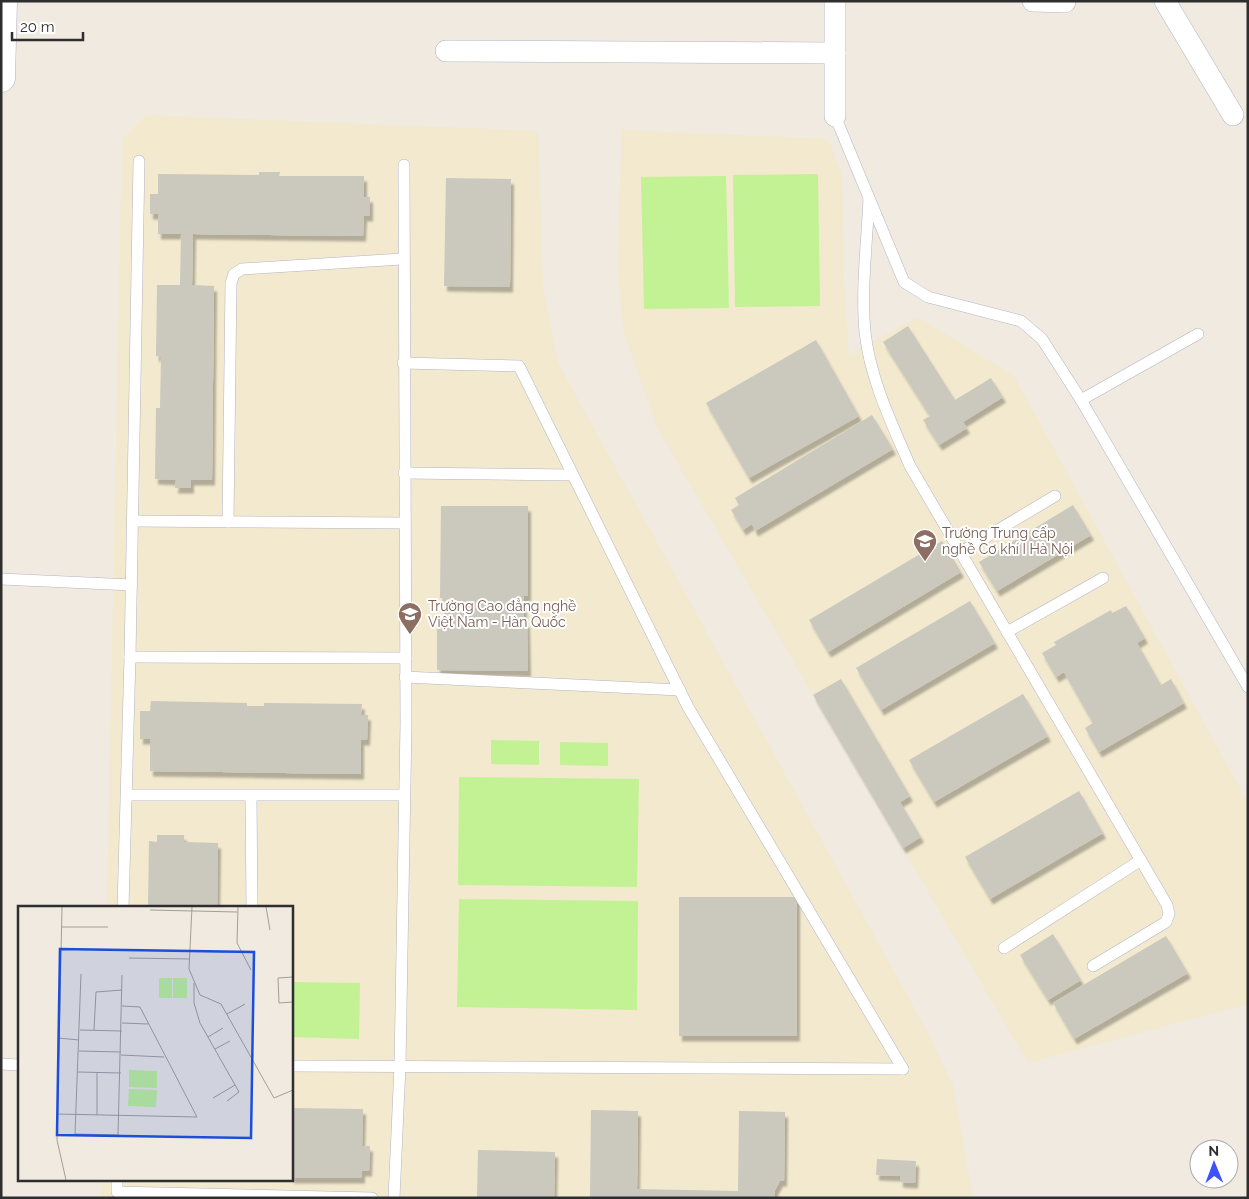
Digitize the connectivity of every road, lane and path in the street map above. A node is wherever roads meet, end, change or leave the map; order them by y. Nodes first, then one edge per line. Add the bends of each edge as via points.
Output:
1 (3, 1) edge
2 (834, 1) edge
3 (1033, 1) edge
4 (1165, 1) edge
5 (1065, 2) edge
6 (446, 51) dead end
7 (835, 54) junction
8 (1, 78) edge
9 (1234, 115) dead end
10 (835, 116) joint
11 (139, 162) dead end
12 (404, 165) dead end
13 (869, 198) junction
14 (402, 259) junction
15 (1198, 334) dead end
16 (403, 363) junction
17 (1082, 400) junction
18 (404, 473) junction
19 (574, 475) junction
20 (1056, 496) dead end
21 (133, 521) junction
22 (228, 522) junction
23 (404, 523) junction
24 (961, 552) junction
25 (1, 578) edge
26 (1103, 578) dead end
27 (132, 585) junction
28 (1007, 632) junction
29 (130, 657) junction
30 (406, 658) junction
31 (405, 677) junction
32 (1248, 687) edge
33 (680, 690) junction
34 (126, 795) junction
35 (404, 795) junction
36 (252, 796) junction
37 (1141, 860) junction
38 (123, 906) edge
39 (252, 906) edge
40 (1004, 948) dead end
41 (1093, 966) dead end
42 (1, 1064) edge
43 (18, 1064) edge
44 (292, 1066) edge
45 (400, 1066) junction
46 (117, 1182) edge
47 (372, 1198) edge
48 (394, 1198) edge

1 - 8 street
2 - 7 street
3 - 5 street
4 - 9 street
6 - 7 street
7 - 10 street
10 - 13 lane
11 - 21 lane
12 - 14 lane
13 - 17 lane via 904,282 928,297 1021,321 1042,339
13 - 24 lane via 865,332 872,368 910,466
14 - 16 lane
14 - 22 lane via 242,269 234,274 231,293
15 - 17 lane
16 - 18 lane
16 - 19 lane via 519,366
17 - 32 lane
18 - 19 lane
18 - 23 lane
19 - 33 lane
20 - 24 lane
21 - 22 lane
21 - 27 lane
22 - 23 lane
23 - 30 lane
24 - 28 lane
25 - 27 lane
26 - 28 lane
27 - 29 lane
28 - 37 lane
29 - 30 lane
29 - 34 lane
30 - 31 lane
31 - 33 lane
31 - 35 lane
33 - 45 lane via 903,1069
34 - 36 lane
34 - 38 lane
35 - 36 lane
35 - 45 lane
36 - 39 lane
37 - 40 lane
37 - 41 lane via 1167,905 1169,914 1166,922
42 - 43 lane
44 - 45 lane
45 - 48 lane
46 - 47 lane via 116,1192

